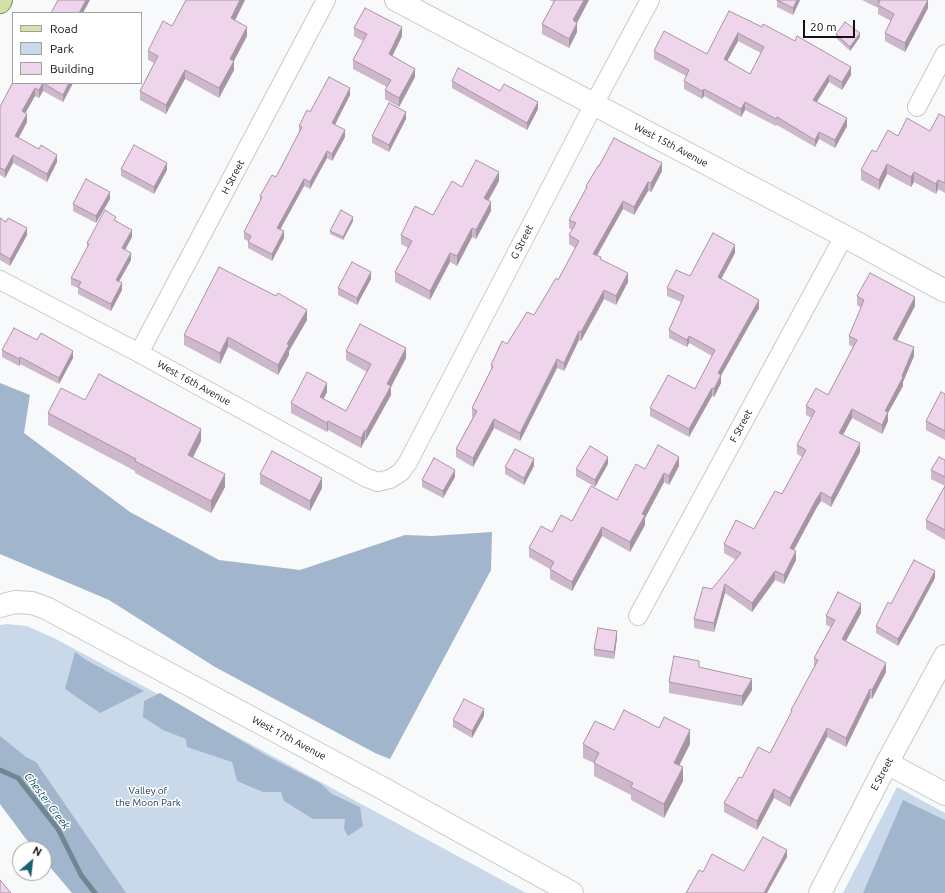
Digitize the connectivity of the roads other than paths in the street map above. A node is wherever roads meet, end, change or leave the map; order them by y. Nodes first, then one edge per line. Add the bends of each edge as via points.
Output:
1 (326, 0) edge
2 (396, 0) edge
3 (650, 0) edge
4 (945, 54) edge
5 (594, 104) junction
6 (917, 107) dead end
7 (844, 236) junction
8 (0, 280) edge
9 (945, 291) edge
10 (140, 353) junction
11 (390, 479) joint
12 (0, 606) edge
13 (638, 616) dead end
14 (945, 656) edge
15 (887, 763) junction
16 (945, 794) edge
17 (572, 893) edge
18 (820, 893) edge

1 - 10 street, H Street
2 - 5 main road, West 15th Avenue
3 - 5 street, G Street
4 - 6 street
5 - 7 main road, West 15th Avenue
5 - 11 street, G Street via 408,462 401,472
7 - 9 main road, West 15th Avenue
7 - 13 street, F Street
8 - 10 street, West 16th Avenue
10 - 11 street, West 16th Avenue via 367,478 378,482
12 - 17 main road, West 17th Avenue via 16,602 32,603 46,608
14 - 15 main road, E Street
15 - 16 main road
15 - 18 main road, E Street

